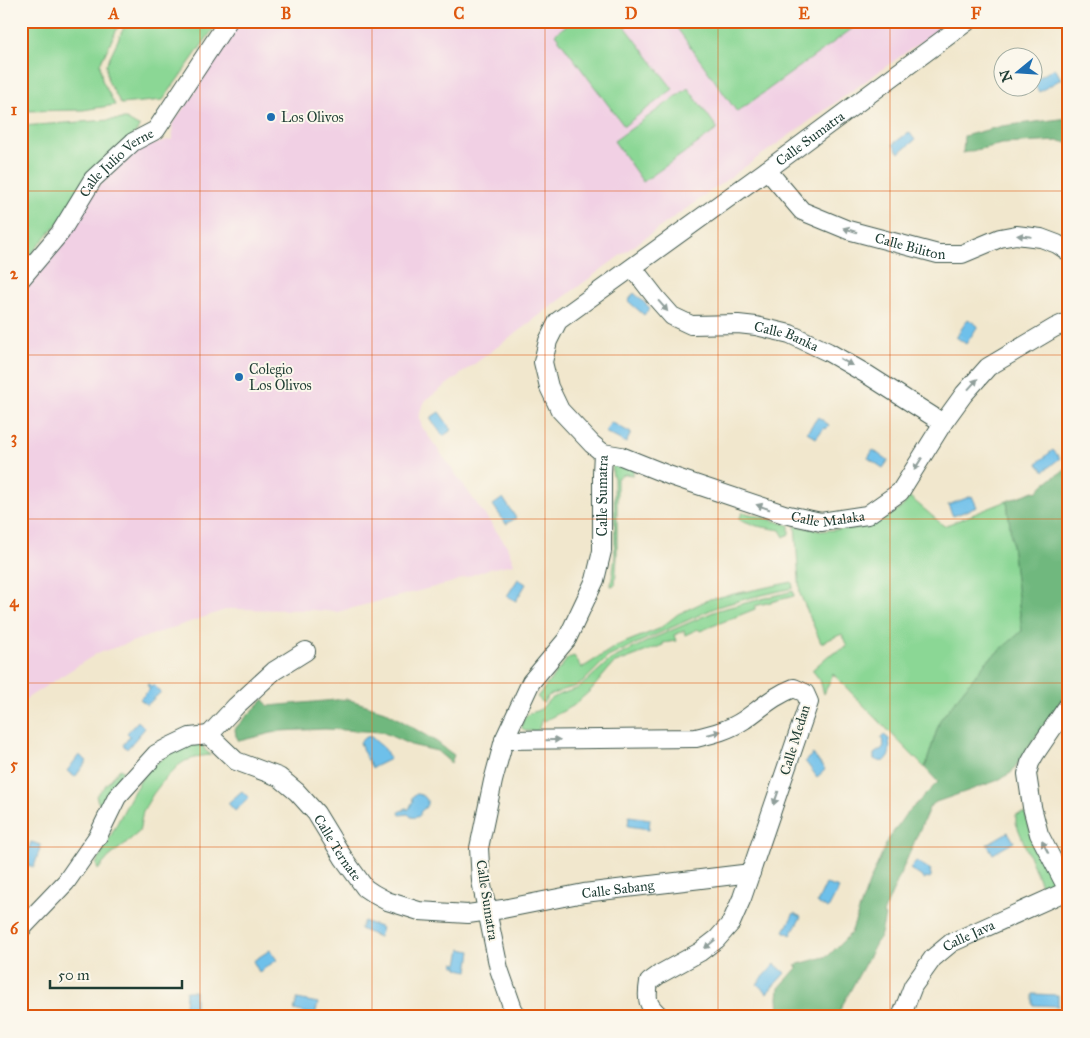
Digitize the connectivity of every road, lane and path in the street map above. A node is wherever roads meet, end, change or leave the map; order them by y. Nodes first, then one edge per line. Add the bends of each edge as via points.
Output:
1 (228, 21) edge
2 (968, 21) edge
3 (768, 170) junction
4 (1069, 252) edge
5 (633, 268) junction
6 (21, 279) edge
7 (1069, 321) edge
8 (943, 423) junction
9 (603, 453) junction
10 (306, 651) dead end
11 (1069, 704) edge
12 (209, 736) junction
13 (504, 740) junction
14 (751, 873) junction
15 (1068, 890) edge
16 (486, 912) junction
17 (21, 929) edge
18 (518, 1017) edge
19 (661, 1017) edge
20 (902, 1017) edge

1 - 6 street, Calle Julio Verne via 156,130 133,142 93,179 60,233
2 - 3 street, Calle Sumatra
4 -> 3 street, Calle Biliton via 1041,238 1016,235 962,254 938,254 848,230 802,211
3 - 5 street, Calle Sumatra
5 -> 8 street, Calle Banka via 672,316 691,326 738,324 790,334 868,375
5 - 9 street, Calle Sumatra via 558,321 548,341 543,362 549,387 560,410
8 -> 7 street, Calle Malaka via 988,367
8 -> 9 street, Calle Malaka via 900,492 867,515 821,522 784,514 621,456
9 - 13 street, Calle Sumatra via 602,551 595,580 567,639 531,682
10 - 12 street via 274,672
15 -> 11 street via 1039,834 1027,774 1035,754
12 - 16 street, Calle Ternate via 236,761 279,777 297,792 316,813 365,888 374,894 419,910 468,914
12 - 17 street via 190,737 156,754 117,797 98,836 66,882
13 -> 14 street, Calle Medan via 696,738 721,732 794,688 805,693 809,702
13 - 16 street, Calle Sumatra via 479,848 480,881
14 - 16 street, Calle Sabang via 584,893
14 -> 19 street, Calle Medan via 731,924 717,939 649,982 647,997 652,1009
15 - 20 street, Calle Java via 951,943 933,958 913,986
16 - 18 street, Calle Sumatra via 499,969

